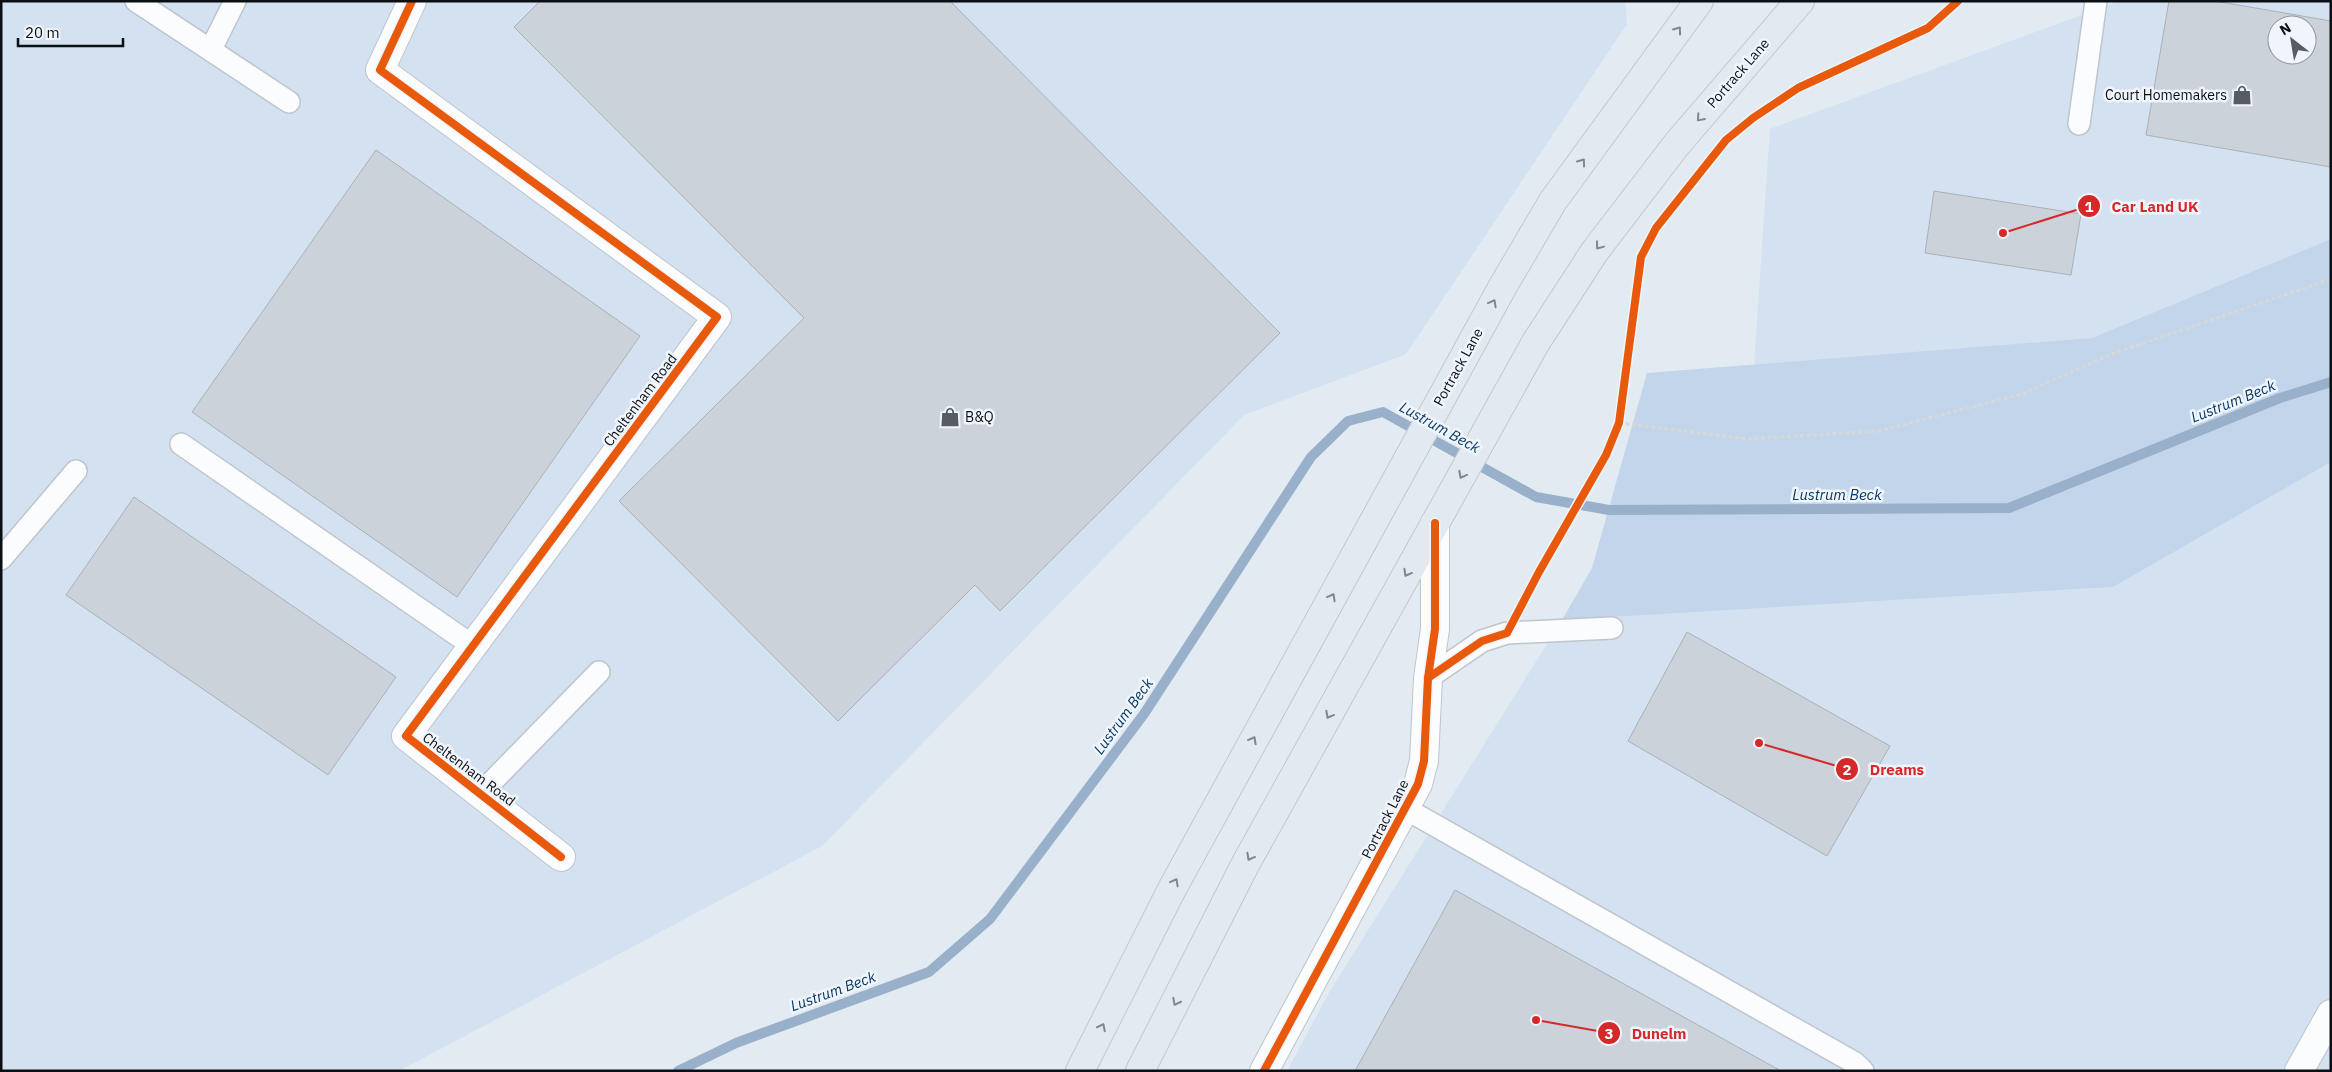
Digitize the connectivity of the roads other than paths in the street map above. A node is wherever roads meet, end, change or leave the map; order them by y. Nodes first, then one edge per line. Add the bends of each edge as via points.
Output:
1 (136, 1) edge
2 (235, 1) edge
3 (412, 1) edge
4 (1699, 1) edge
5 (1800, 1) edge
6 (2096, 1) edge
7 (211, 49) junction
8 (289, 102) dead end
9 (2078, 124) dead end
10 (181, 444) dead end
11 (76, 471) dead end
12 (1435, 523) junction
13 (1, 559) edge
14 (1612, 628) dead end
15 (473, 646) junction
16 (599, 672) dead end
17 (1428, 678) junction
18 (481, 793) junction
19 (1406, 810) junction
20 (562, 857) dead end
21 (2331, 1014) edge
22 (1080, 1071) edge
23 (1140, 1071) edge
24 (1264, 1071) edge
25 (1863, 1071) edge
26 (2299, 1071) edge

1 - 7 lane
2 - 7 lane
3 - 15 street, Cheltenham Road via 380,70 717,317
22 -> 4 main road, Portrack Lane via 1172,889 1503,286 1553,201
5 -> 12 main road, Portrack Lane via 1677,144 1595,252 1536,342
6 - 9 lane
7 - 8 lane
10 - 15 lane
11 - 13 lane
12 - 17 street, Portrack Lane via 1435,629
12 -> 23 main road, Portrack Lane via 1246,863
14 - 17 lane via 1507,633 1482,641
15 - 18 street, Cheltenham Road via 406,736
16 - 18 lane
17 - 19 street, Portrack Lane via 1424,761
18 - 20 street, Cheltenham Road
19 - 24 street, Portrack Lane
19 - 25 lane via 1855,1063
21 - 26 street

